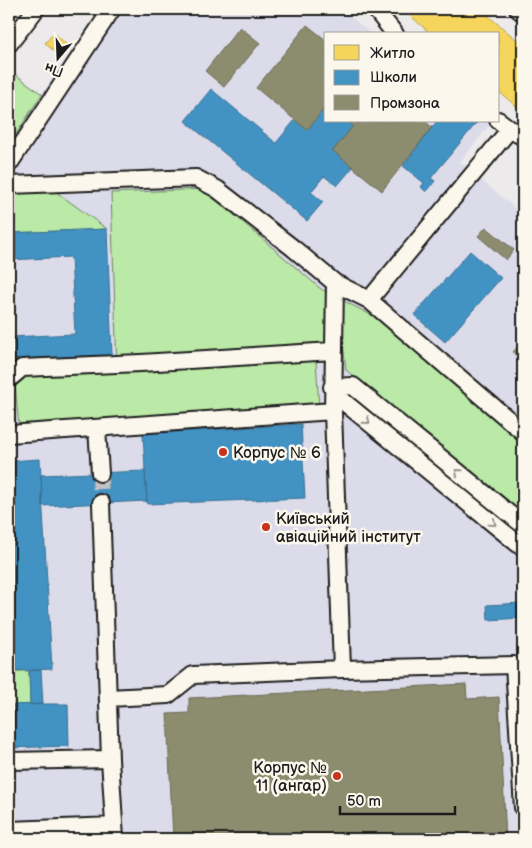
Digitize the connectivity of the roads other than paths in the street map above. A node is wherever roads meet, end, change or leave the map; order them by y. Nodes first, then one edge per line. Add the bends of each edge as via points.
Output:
1 (36, 9) edge
2 (112, 9) edge
3 (375, 9) edge
4 (518, 9) edge
5 (523, 13) edge
6 (393, 32) edge
7 (9, 44) edge
8 (510, 129) edge
9 (9, 164) edge
10 (9, 185) edge
11 (335, 283) junction
12 (369, 300) junction
13 (333, 352) junction
14 (9, 379) edge
15 (332, 387) junction
16 (333, 411) junction
17 (97, 428) junction
18 (523, 432) edge
19 (9, 434) edge
20 (100, 472) tunnel mouth
21 (101, 503) tunnel mouth
22 (523, 525) edge
23 (523, 548) edge
24 (342, 669) junction
25 (108, 698) junction
26 (110, 759) junction
27 (9, 761) edge
28 (523, 808) edge
29 (9, 830) edge
30 (115, 833) edge

1 - 7 lane
2 - 9 lane
3 - 6 lane
4 - 5 lane
8 - 12 lane
10 - 11 lane via 196,178 217,189
11 - 12 lane
11 - 13 lane
12 - 18 lane
13 - 14 lane via 22,368
13 - 15 lane
15 - 16 lane
22 -> 15 lane via 353,386
15 -> 23 lane via 344,402
16 - 17 lane
16 - 24 lane
17 - 19 lane
17 - 20 lane
21 - 25 lane
24 - 25 lane via 193,674 168,695
24 - 28 lane via 514,665
25 - 26 lane
26 - 27 lane
26 - 30 lane
29 - 30 lane

